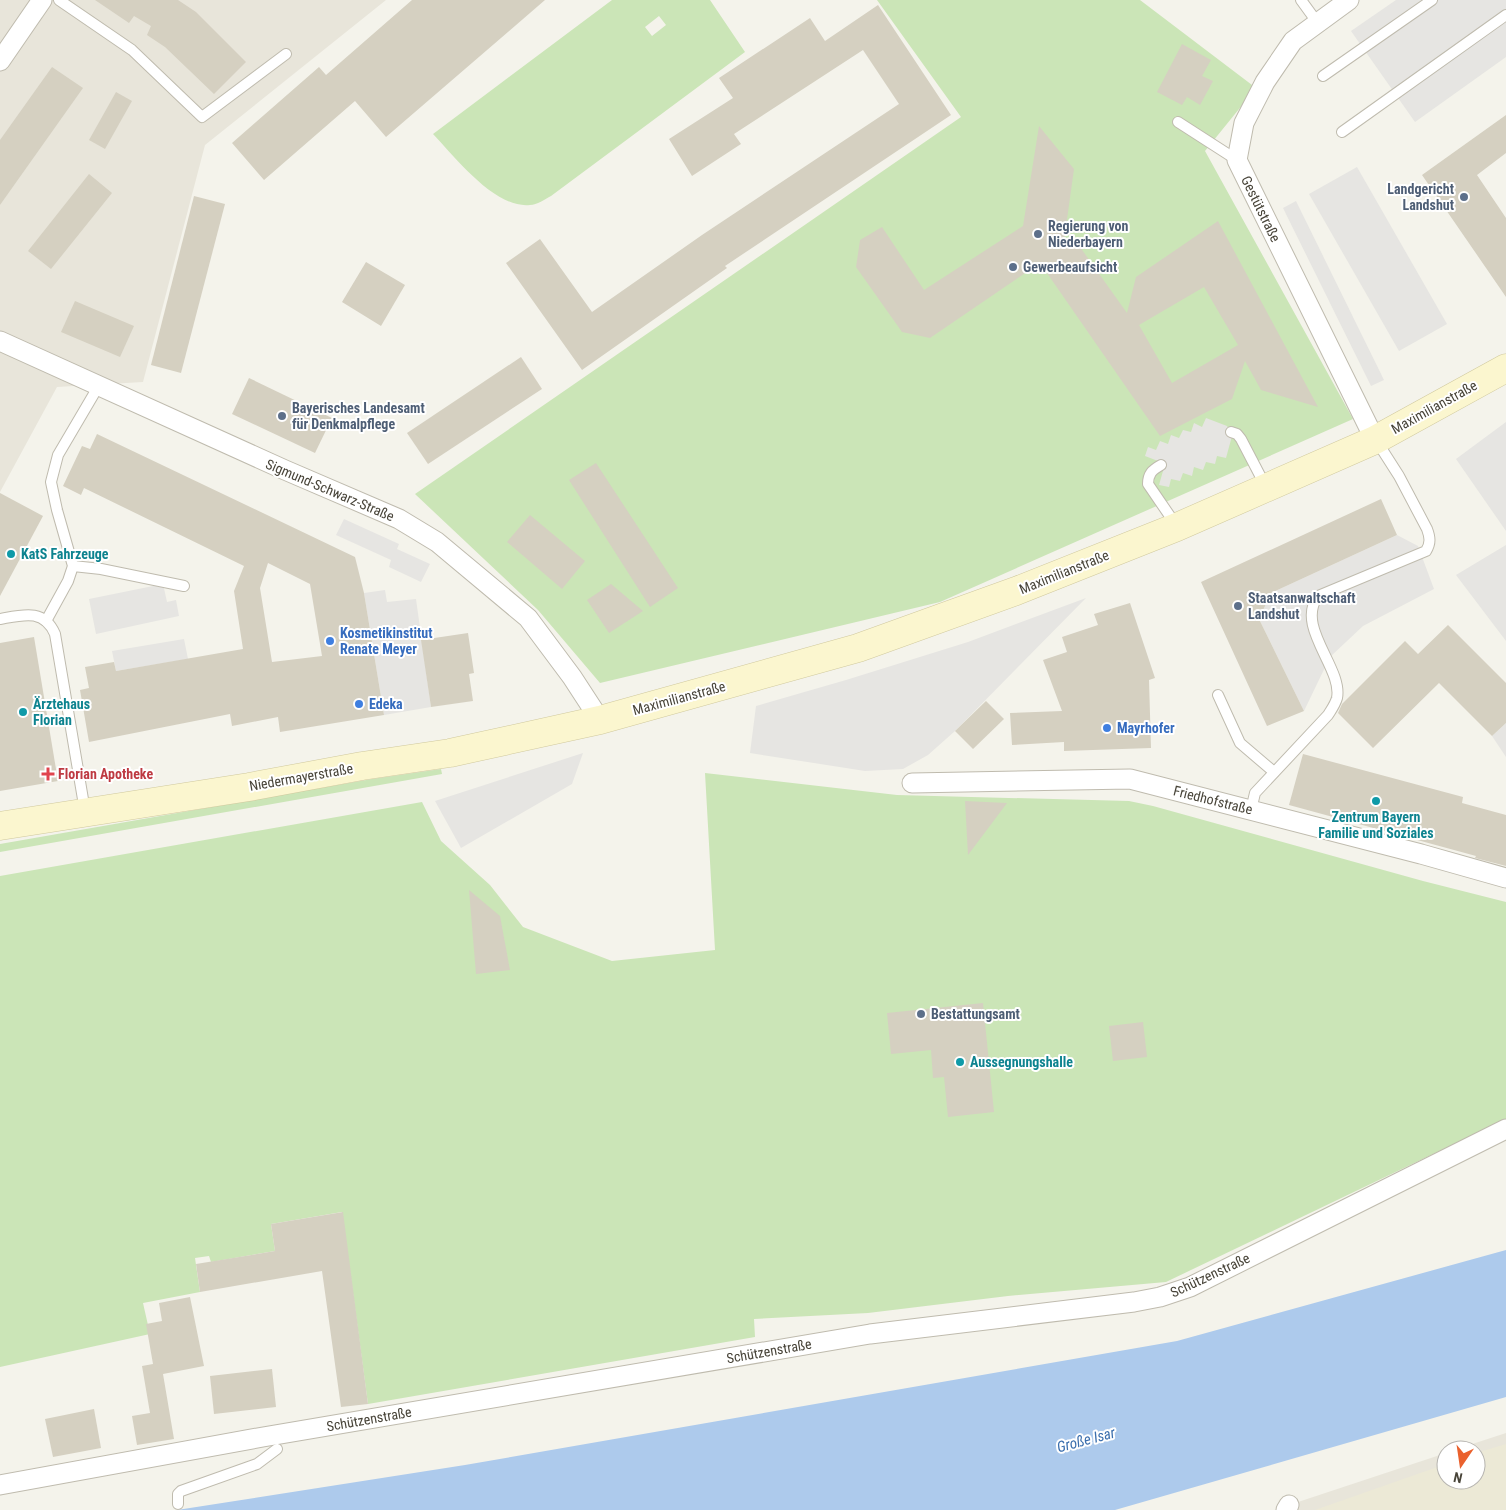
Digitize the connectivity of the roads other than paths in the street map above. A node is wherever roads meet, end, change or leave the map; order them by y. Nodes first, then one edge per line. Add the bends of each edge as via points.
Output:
1 (42, 0) edge
2 (59, 0) edge
3 (1301, 0) edge
4 (1348, 0) edge
5 (1432, 0) edge
6 (1506, 15) edge
7 (1317, 22) junction
8 (286, 54) dead end
9 (0, 60) edge
10 (1324, 76) dead end
11 (1178, 122) dead end
12 (1342, 132) dead end
13 (1237, 160) junction
14 (0, 342) edge
15 (1506, 368) edge
16 (98, 387) junction
17 (1231, 432) dead end
18 (1375, 440) junction
19 (1161, 465) dead end
20 (1266, 488) junction
21 (1177, 527) junction
22 (73, 566) junction
23 (184, 586) dead end
24 (0, 619) edge
25 (46, 621) junction
26 (1218, 696) dead end
27 (600, 720) junction
28 (1274, 772) junction
29 (912, 783) dead end
30 (1251, 810) junction
31 (85, 812) junction
32 (0, 826) edge
33 (1506, 878) edge
34 (1506, 1129) edge
35 (277, 1448) dead end
36 (0, 1485) edge
37 (178, 1504) dead end

1 - 9 street
2 - 8 lane via 132,50 202,117
3 - 7 lane
4 - 7 street, Gestütstraße
5 - 10 lane
6 - 12 lane
7 - 13 street, Gestütstraße via 1293,41 1265,82 1244,123
11 - 13 lane
13 - 18 street, Gestütstraße
14 - 16 street, Sigmund-Schwarz-Straße
15 - 18 main road, Maximilianstraße
16 - 22 lane via 58,455 51,482
16 - 27 street, Sigmund-Schwarz-Straße via 399,519 437,542 528,618
17 - 20 lane via 1241,438
18 - 20 main road, Maximilianstraße
18 - 28 lane via 1399,476 1427,529 1429,546 1426,551 1318,596 1313,603 1311,619 1333,677 1337,697 1328,715
19 - 21 lane via 1150,472 1148,484
20 - 21 main road, Maximilianstraße
21 - 27 main road, Maximilianstraße via 1016,591 858,648
22 - 23 lane
22 - 25 lane
24 - 25 lane via 32,614
25 - 31 lane via 55,634
26 - 28 lane via 1240,743
27 - 31 main road, Niedermayerstraße via 450,753
28 - 30 lane via 1255,793
29 - 30 street, Friedhofstraße via 1130,779
30 - 33 street, Friedhofstraße
31 - 32 main road, Niedermayerstraße
34 - 36 street, Schützenstraße via 1190,1287 1160,1297 870,1334
35 - 37 lane via 257,1464 181,1491

